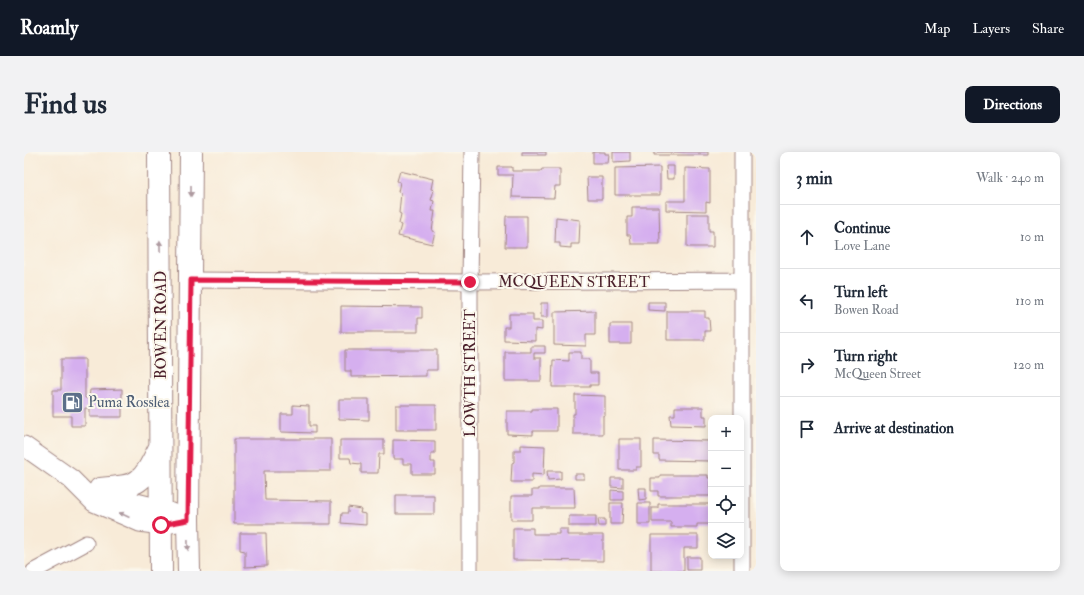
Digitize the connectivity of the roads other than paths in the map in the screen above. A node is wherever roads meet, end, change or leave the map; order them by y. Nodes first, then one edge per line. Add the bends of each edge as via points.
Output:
1 (159, 152) edge
2 (191, 152) edge
3 (472, 152) edge
4 (742, 152) edge
5 (191, 280) junction
6 (742, 280) junction
7 (470, 282) junction
8 (161, 445) junction
9 (24, 446) edge
10 (71, 479) junction
11 (100, 489) junction
12 (161, 517) junction
13 (188, 520) junction
14 (86, 543) dead end
15 (34, 571) edge
16 (161, 571) edge
17 (189, 571) edge
18 (470, 571) edge
19 (742, 571) edge

8 -> 1 main road, BOWEN ROAD
2 -> 5 main road, BOWEN ROAD
3 - 7 street, LOWTH STREET
4 - 6 street
5 - 7 street, MCQUEEN STREET
5 - 13 main road, BOWEN ROAD
6 - 7 street, MCQUEEN STREET
6 - 19 street
7 - 18 street, LOWTH STREET
8 - 11 main road via 140,480 132,485
8 - 12 main road, BOWEN ROAD
9 - 10 street
10 - 11 street
12 -> 10 street via 140,522 94,502
11 - 12 street via 136,503
12 - 13 street
12 - 16 main road, BOWEN ROAD
13 -> 17 main road, BOWEN ROAD
14 - 15 street

